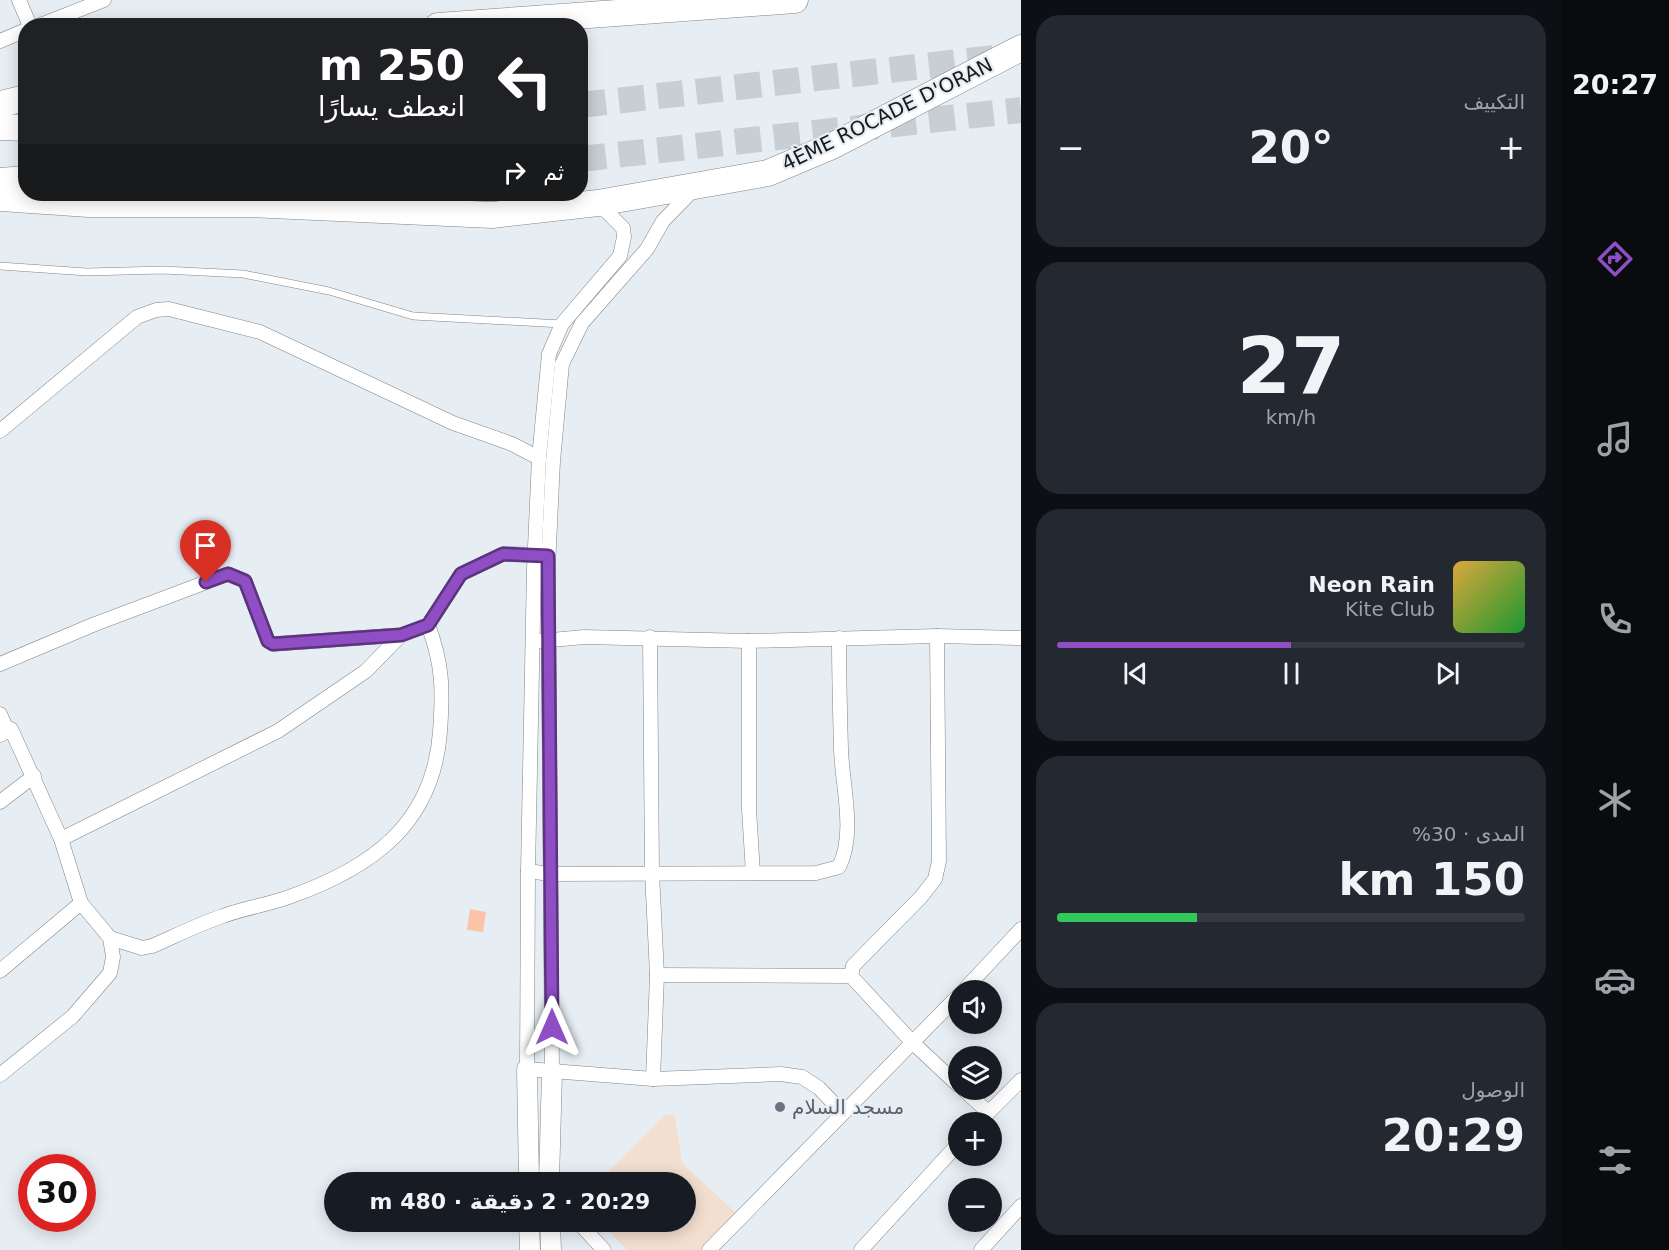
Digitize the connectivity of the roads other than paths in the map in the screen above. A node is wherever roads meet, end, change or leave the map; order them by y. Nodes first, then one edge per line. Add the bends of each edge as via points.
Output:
1 (19, 0) edge
2 (104, 0) edge
3 (795, 0) edge
4 (659, 4) edge
5 (628, 5) edge
6 (27, 18) edge
7 (58, 18) edge
8 (510, 18) edge
9 (18, 33) edge
10 (0, 41) edge
11 (1021, 48) edge
12 (18, 100) edge
13 (0, 104) edge
14 (0, 127) edge
15 (18, 128) edge
16 (18, 180) edge
17 (0, 181) edge
18 (697, 187) junction
19 (0, 198) edge
20 (18, 199) edge
21 (44, 201) edge
22 (598, 203) junction
23 (0, 266) edge
24 (566, 320) junction
25 (582, 323) junction
26 (0, 431) edge
27 (539, 458) junction
28 (542, 555) junction
29 (428, 625) junction
30 (401, 635) junction
31 (937, 636) junction
32 (650, 637) junction
33 (839, 638) junction
34 (1021, 638) edge
35 (749, 640) junction
36 (542, 641) junction
37 (0, 664) edge
38 (0, 714) edge
39 (4, 732) edge
40 (34, 776) junction
41 (0, 802) edge
42 (61, 839) junction
43 (528, 871) junction
44 (652, 872) junction
45 (753, 873) junction
46 (550, 874) junction
47 (81, 903) junction
48 (1021, 929) edge
49 (110, 938) junction
50 (0, 971) edge
51 (657, 975) junction
52 (851, 976) junction
53 (973, 980) edge
54 (948, 1006) edge
55 (912, 1042) junction
56 (527, 1069) junction
57 (552, 1071) junction
58 (0, 1075) edge
59 (948, 1076) edge
60 (653, 1079) junction
61 (1021, 1080) edge
62 (842, 1112) junction
63 (989, 1112) edge
64 (948, 1155) edge
65 (533, 1172) edge
66 (549, 1172) edge
67 (1021, 1206) edge
68 (529, 1232) edge
69 (550, 1232) edge
70 (587, 1232) edge
71 (530, 1250) edge
72 (550, 1250) edge
73 (604, 1250) edge
74 (709, 1250) edge
75 (861, 1250) edge
76 (981, 1250) edge

1 - 6 street
2 - 7 street
3 - 4 highway
4 - 5 highway
5 - 8 highway
9 - 10 street
11 - 18 highway, 4ÈME ROCADE D'ORAN via 811,155 768,173
12 - 13 highway
14 - 15 highway
16 - 17 highway
18 - 22 highway, 4ÈME ROCADE D'ORAN
18 - 25 street via 663,221 648,249
19 - 20 highway, 4ÈME ROCADE D'ORAN
21 - 22 highway, 4ÈME ROCADE D'ORAN via 247,204 492,216
22 - 24 street via 623,228 623,247 620,256
23 - 24 lane via 87,272 243,274 328,291 413,316
24 - 25 street
24 - 27 street via 549,354
25 - 28 street via 562,364
26 - 27 street via 138,317 169,309 260,332 453,423
27 - 28 street
28 - 29 street via 503,554 461,574
28 - 36 street
29 - 30 street
29 - 49 street via 439,654 443,692 439,750 429,789 406,828 364,863 289,897 222,916 152,946 142,948
30 - 37 street via 273,644 268,641 245,581 228,574
30 - 42 street via 366,671 278,731
31 - 33 street
31 - 34 street
31 - 52 street via 939,861 935,879 853,966
32 - 35 street
32 - 36 street
32 - 44 street
33 - 35 street
33 - 45 street via 846,854 839,867 827,872
35 - 45 street
36 - 43 street
36 - 46 street
38 - 39 street
39 - 40 street via 11,729
40 - 41 street
40 - 42 street
42 - 47 street
43 - 46 street
43 - 56 street
44 - 45 street
44 - 46 street
44 - 51 street
46 - 57 street
47 - 49 street
47 - 50 street
48 - 53 street
49 - 58 street via 110,973 95,993 73,1016
51 - 52 street
51 - 60 street
52 - 55 street
54 - 55 street
55 - 59 street
55 - 62 street
56 - 57 street
56 - 65 main road
57 - 60 street
57 - 66 main road
60 - 62 street via 792,1075 819,1088
61 - 63 street
62 - 74 street
64 - 75 street
67 - 76 street
68 - 71 main road
69 - 72 main road
70 - 73 street

